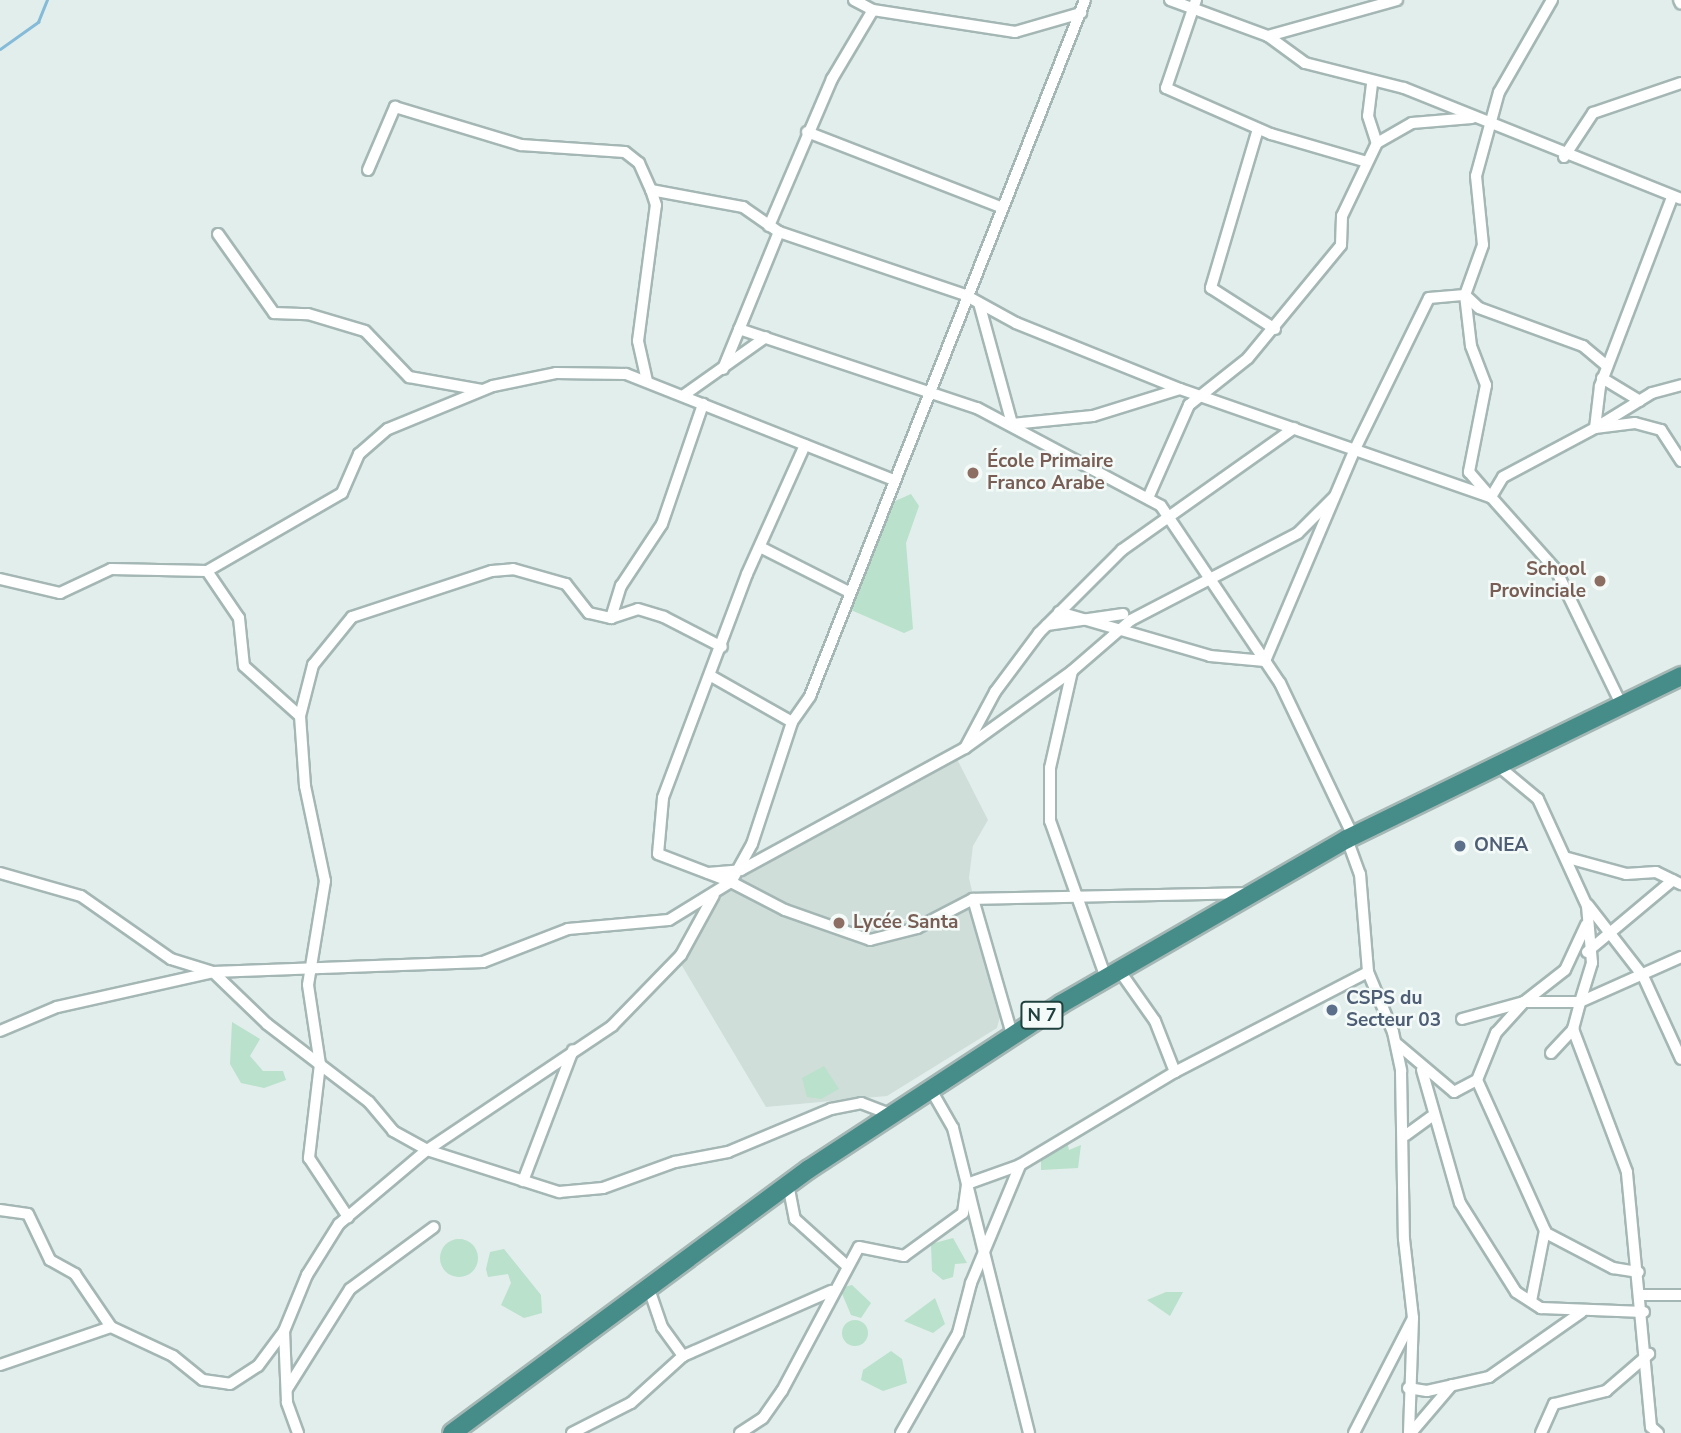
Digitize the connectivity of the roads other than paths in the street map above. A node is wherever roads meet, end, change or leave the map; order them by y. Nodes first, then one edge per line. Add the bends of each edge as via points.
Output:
1 (854, 0) edge
2 (1085, 0) edge
3 (1170, 0) edge
4 (1397, 0) edge
5 (1552, 0) edge
6 (1194, 3) edge
7 (873, 10) junction
8 (1081, 13) junction
9 (1268, 36) junction
10 (1681, 83) edge
11 (1371, 84) junction
12 (1486, 120) junction
13 (1258, 129) junction
14 (807, 131) junction
15 (1377, 143) junction
16 (1564, 157) junction
17 (1367, 162) junction
18 (368, 170) dead end
19 (651, 190) junction
20 (1676, 198) edge
21 (1000, 207) junction
22 (774, 229) junction
23 (218, 234) dead end
24 (965, 295) junction
25 (1465, 295) junction
26 (979, 303) junction
27 (1275, 328) junction
28 (739, 329) junction
29 (766, 337) junction
30 (1607, 366) junction
31 (723, 369) junction
32 (1602, 378) junction
33 (647, 381) junction
34 (1681, 385) edge
35 (1180, 389) junction
36 (482, 390) junction
37 (928, 394) junction
38 (1200, 394) junction
39 (684, 395) junction
40 (1640, 401) junction
41 (703, 404) junction
42 (1012, 424) junction
43 (1294, 428) junction
44 (1595, 428) junction
45 (805, 445) junction
46 (1354, 451) junction
47 (1681, 461) edge
48 (894, 480) junction
49 (1339, 492) junction
50 (1491, 497) junction
51 (1148, 498) junction
52 (1172, 517) junction
53 (760, 547) junction
54 (207, 571) junction
55 (0, 579) edge
56 (1211, 583) junction
57 (849, 592) junction
58 (1059, 612) junction
59 (1123, 614) dead end
60 (611, 618) junction
61 (1083, 620) junction
62 (1047, 625) junction
63 (1118, 630) junction
64 (722, 648) junction
65 (1265, 661) junction
66 (1072, 671) junction
67 (711, 676) junction
68 (1681, 676) edge
69 (1621, 704) junction
70 (300, 716) junction
71 (792, 722) junction
72 (965, 748) junction
73 (1497, 765) junction
74 (1350, 838) junction
75 (1568, 858) junction
76 (741, 870) junction
77 (0, 873) edge
78 (704, 873) junction
79 (731, 882) junction
80 (1677, 882) edge
81 (1253, 893) junction
82 (714, 895) junction
83 (973, 899) junction
84 (1080, 900) junction
85 (1584, 900) junction
86 (1588, 919) junction
87 (1610, 932) junction
88 (1591, 949) junction
89 (1681, 957) edge
90 (1632, 962) junction
91 (310, 968) junction
92 (1565, 970) junction
93 (213, 972) junction
94 (1368, 972) junction
95 (1113, 974) junction
96 (1643, 976) junction
97 (1629, 981) junction
98 (1524, 1002) junction
99 (1580, 1002) junction
100 (1462, 1019) dead end
101 (1573, 1029) junction
102 (0, 1031) edge
103 (1012, 1034) junction
104 (1396, 1043) junction
105 (573, 1050) junction
106 (1551, 1053) dead end
107 (1681, 1059) edge
108 (320, 1064) junction
109 (1422, 1069) junction
110 (1175, 1072) junction
111 (1477, 1080) junction
112 (930, 1087) junction
113 (889, 1114) junction
114 (1431, 1116) junction
115 (1406, 1135) junction
116 (426, 1150) junction
117 (1020, 1165) junction
118 (523, 1181) junction
119 (788, 1184) junction
120 (967, 1184) junction
121 (0, 1210) edge
122 (348, 1217) junction
123 (434, 1227) dead end
124 (1545, 1230) junction
125 (983, 1258) junction
126 (846, 1265) junction
127 (1639, 1272) junction
128 (647, 1283) junction
129 (831, 1291) junction
130 (1642, 1295) junction
131 (1681, 1295) edge
132 (1531, 1301) junction
133 (1582, 1312) junction
134 (1644, 1312) junction
135 (1413, 1318) junction
136 (111, 1327) junction
137 (284, 1331) junction
138 (1649, 1353) junction
139 (683, 1356) junction
140 (0, 1365) edge
141 (1452, 1385) junction
142 (1408, 1388) junction
143 (287, 1390) junction
144 (298, 1433) edge
145 (452, 1433) edge
146 (572, 1433) edge
147 (740, 1433) edge
148 (901, 1433) edge
149 (1029, 1433) edge
150 (1354, 1433) edge
151 (1410, 1433) edge
152 (1541, 1433) edge
153 (1657, 1433) edge

1 - 7 street
2 - 8 street
3 - 6 street
4 - 9 street
5 - 12 street
6 - 9 street
6 - 13 street via 1166,88
7 - 8 street via 1015,32
7 - 14 street
8 - 21 street
9 - 11 street via 1305,62
10 - 16 street via 1593,113
11 - 12 street via 1404,88
11 - 15 street via 1368,116
12 - 15 street via 1412,123
12 - 16 street
12 - 25 street via 1476,176 1483,245
13 - 17 street
13 - 27 street via 1228,211 1211,288
14 - 21 street
14 - 22 street
15 - 17 street
16 - 20 street
17 - 27 street via 1342,216 1341,245
18 - 19 street via 395,107 521,145 625,152 639,163
19 - 22 street via 744,207
19 - 33 street via 654,233 645,252 638,341
20 - 30 street
21 - 24 street
22 - 24 street
22 - 28 street
23 - 36 street via 274,313 308,314 365,331 409,377
24 - 26 street
24 - 37 street
25 - 30 street via 1479,308 1583,346
25 - 46 street via 1429,298
25 - 50 street via 1471,346 1486,385 1483,424 1469,472
26 - 35 street
26 - 42 street
27 - 38 street
28 - 29 street
28 - 31 street
29 - 31 street
29 - 37 street
30 - 32 street
31 - 39 street
32 - 40 street
32 - 44 street
33 - 36 street via 574,372
33 - 39 street
34 - 40 street
35 - 38 street
35 - 42 street via 1093,416
36 - 54 street via 388,429 359,454 342,493
37 - 42 street
37 - 48 street
38 - 43 street
38 - 51 street
39 - 41 street
40 - 44 street
41 - 45 street
41 - 60 street via 662,524 621,586
42 - 51 street
43 - 46 street
43 - 52 street
44 - 47 street via 1635,423 1661,430
44 - 50 street via 1503,477
45 - 48 street
45 - 53 street
46 - 49 street
46 - 50 street
48 - 57 street
49 - 56 street via 1298,533
49 - 65 street
50 - 69 street via 1556,570
51 - 52 street
52 - 56 street
52 - 58 street via 1122,550
53 - 57 street
53 - 64 street
54 - 55 street via 111,569 60,593
54 - 70 street via 239,618 244,666
56 - 63 street
56 - 65 street
57 - 71 street via 810,696
58 - 61 street
58 - 62 street
59 - 61 street
60 - 64 street via 638,609
60 - 70 street via 589,612 566,584 513,569 492,570 352,617 313,666
61 - 62 street
61 - 63 street
62 - 72 street via 995,692
63 - 65 street via 1210,656
63 - 66 street
64 - 67 street
65 - 74 street
66 - 72 street
66 - 84 street via 1050,768 1050,821
67 - 71 street
67 - 78 street via 663,798 658,854
68 - 69 highway, N 7
69 - 73 highway, N 7
70 - 91 street via 305,786 325,881
71 - 76 street
72 - 76 street
73 - 74 highway, N 7
73 - 75 street via 1538,799
74 - 81 highway, N 7
74 - 94 street via 1360,874
75 - 80 street
75 - 85 street
76 - 78 street
76 - 79 street
77 - 93 street via 81,896 171,959
78 - 79 street
79 - 82 street
79 - 83 street via 785,910 870,940 917,928
80 - 87 street
81 - 84 street via 1193,890
81 - 95 highway, N 7
82 - 91 street via 669,920 574,928 483,962
82 - 105 street via 681,955 659,981 612,1026
83 - 84 street
83 - 103 street
84 - 95 street
85 - 86 street
85 - 87 street
86 - 88 street
86 - 92 street
87 - 88 street
87 - 90 street
88 - 92 street
88 - 99 street
89 - 96 street
90 - 96 street
90 - 97 street
91 - 93 street
91 - 108 street
92 - 98 street
93 - 102 street via 57,1007
93 - 108 street
94 - 104 street
94 - 110 street
95 - 103 highway, N 7
95 - 110 street via 1155,1020
96 - 97 street
96 - 107 street
97 - 99 street
98 - 99 street
98 - 100 street
98 - 111 street via 1496,1033
99 - 101 street
101 - 106 street
101 - 127 street via 1619,1142
103 - 112 highway, N 7
104 - 109 street
104 - 115 street
105 - 116 street
105 - 118 street
108 - 116 street via 369,1102 393,1131
108 - 122 street via 309,1158
109 - 111 street via 1454,1092
109 - 114 street
110 - 117 street
111 - 124 street
112 - 113 highway, N 7
112 - 120 street via 953,1128
113 - 118 street via 861,1102 831,1109 728,1152 675,1161 603,1188 559,1192
113 - 119 highway, N 7
114 - 115 street
114 - 132 street via 1474,1229 1516,1292
115 - 135 street via 1404,1239
116 - 118 street
116 - 122 street
117 - 120 street
117 - 125 street
119 - 126 street via 795,1219
119 - 128 highway, N 7
120 - 125 street
120 - 126 street via 963,1213 930,1240 904,1256 859,1247
121 - 136 street via 28,1214 50,1260 75,1274
122 - 137 street via 307,1275
123 - 143 street via 349,1289
124 - 127 street via 1583,1254
124 - 132 street
125 - 148 street via 958,1334
125 - 149 street
126 - 129 street
127 - 130 street
128 - 139 street via 662,1327
128 - 145 highway, N 7
129 - 139 street
129 - 147 street via 782,1391 763,1418
130 - 131 street
130 - 134 street
132 - 133 street via 1541,1308
133 - 134 street
133 - 141 street via 1489,1377
134 - 138 street
135 - 142 street
135 - 150 street
136 - 137 street via 216,1384 230,1384 258,1366
136 - 140 street
137 - 143 street
138 - 152 street via 1606,1391 1554,1404
138 - 153 street via 1651,1427
139 - 146 street via 631,1403
141 - 142 street
141 - 151 street
142 - 151 street
143 - 144 street

